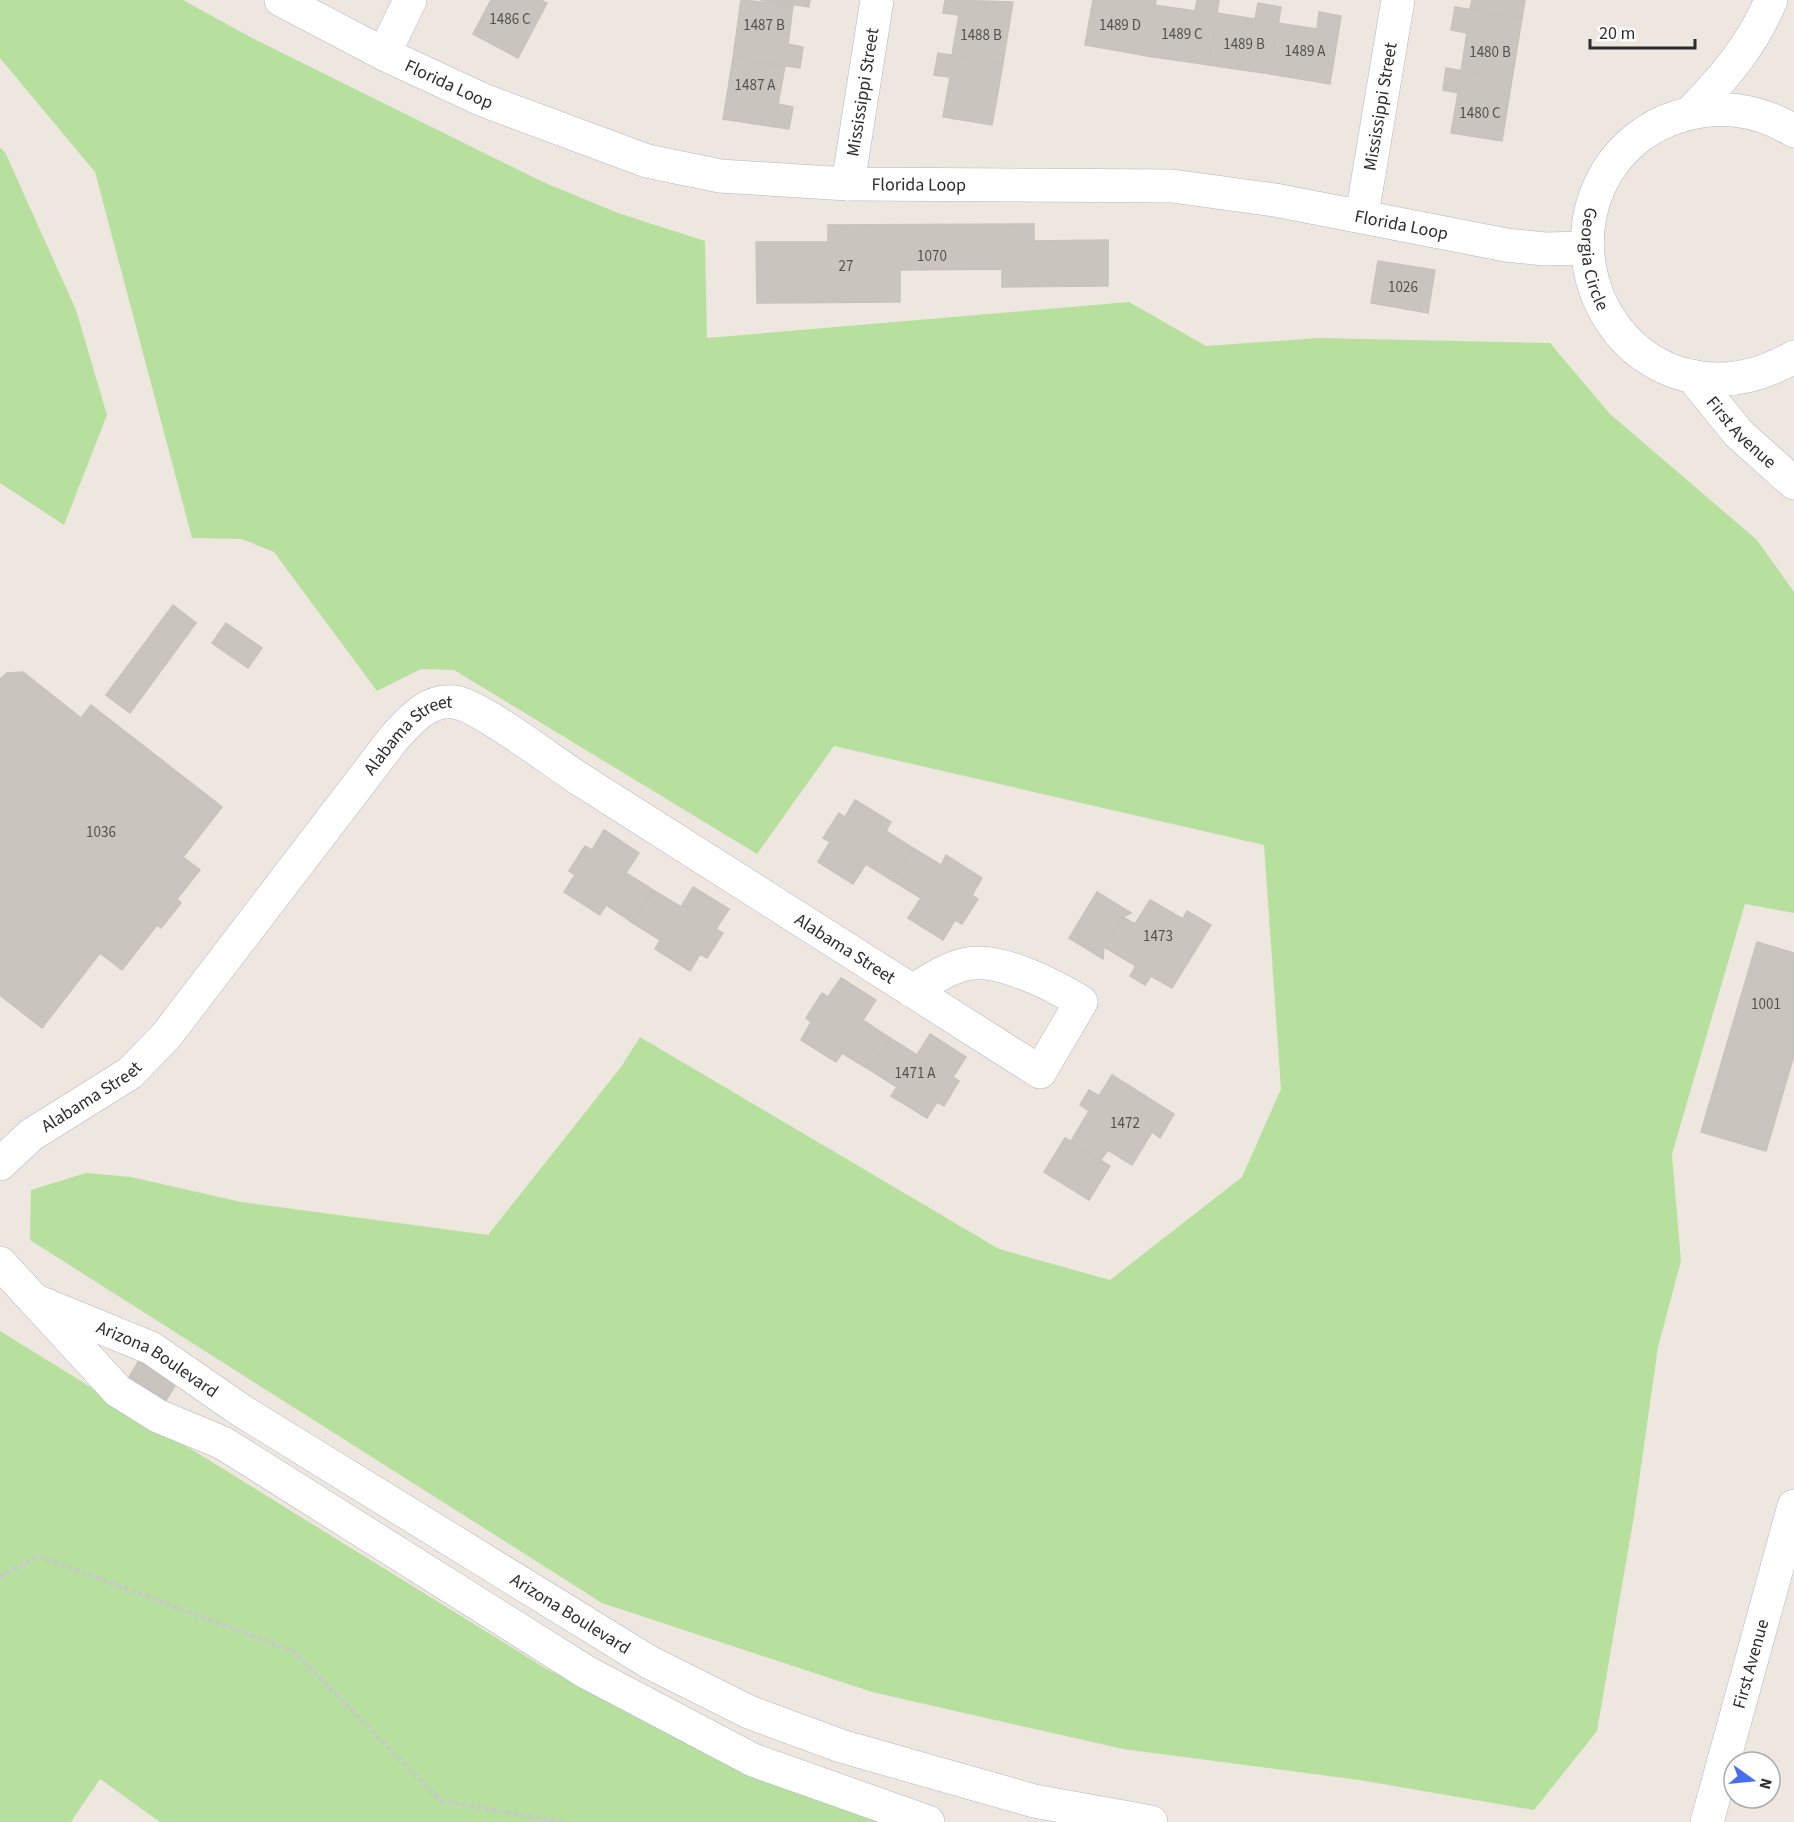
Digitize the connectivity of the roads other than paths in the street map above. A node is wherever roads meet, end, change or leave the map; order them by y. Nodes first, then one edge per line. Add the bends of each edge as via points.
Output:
1 (281, 0) edge
2 (410, 0) edge
3 (877, 0) edge
4 (1398, 0) edge
5 (1771, 0) edge
6 (384, 54) junction
7 (1692, 111) junction
8 (1794, 131) edge
9 (849, 184) junction
10 (1362, 215) junction
11 (1586, 248) junction
12 (1794, 357) edge
13 (1692, 376) junction
14 (1794, 483) edge
15 (912, 991) junction
16 (0, 1164) edge
17 (0, 1263) edge
18 (36, 1301) junction
19 (1794, 1506) edge
20 (909, 1765) junction
21 (870, 1802) junction
22 (928, 1822) edge
23 (1151, 1822) edge
24 (1707, 1822) edge

1 - 6 street, Florida Loop
2 - 6 street
3 - 9 street, Mississippi Street
4 - 10 street, Mississippi Street
5 - 7 street via 1736,64
6 - 9 street, Florida Loop via 483,100 647,161 720,176
7 - 8 street, Georgia Circle via 1733,109 1774,119
7 - 11 street, Georgia Circle via 1662,122 1636,138 1614,160 1588,217
9 - 10 street, Florida Loop via 1172,186
10 - 11 street, Florida Loop via 1506,245
11 - 13 street, Georgia Circle via 1592,283 1606,315 1629,343 1658,364
12 - 13 street, Georgia Circle via 1747,376
13 - 14 street, First Avenue via 1739,434
15 - 15 street, Alabama Street via 1040,1072 1081,1002 1034,976 968,964
15 - 16 street, Alabama Street via 482,714 454,702 436,704 417,713 394,738 166,1036 130,1073 32,1135
17 - 18 street, Arizona Boulevard
18 - 20 street, Arizona Boulevard via 151,1348 242,1411 649,1662 749,1712 841,1746
18 - 21 street, Arizona Boulevard via 118,1391 158,1416 223,1443 586,1672 753,1760
19 - 24 street, First Avenue
20 - 21 street via 885,1774
20 - 23 street, Arizona Boulevard via 1034,1801
21 - 22 street, Arizona Boulevard

